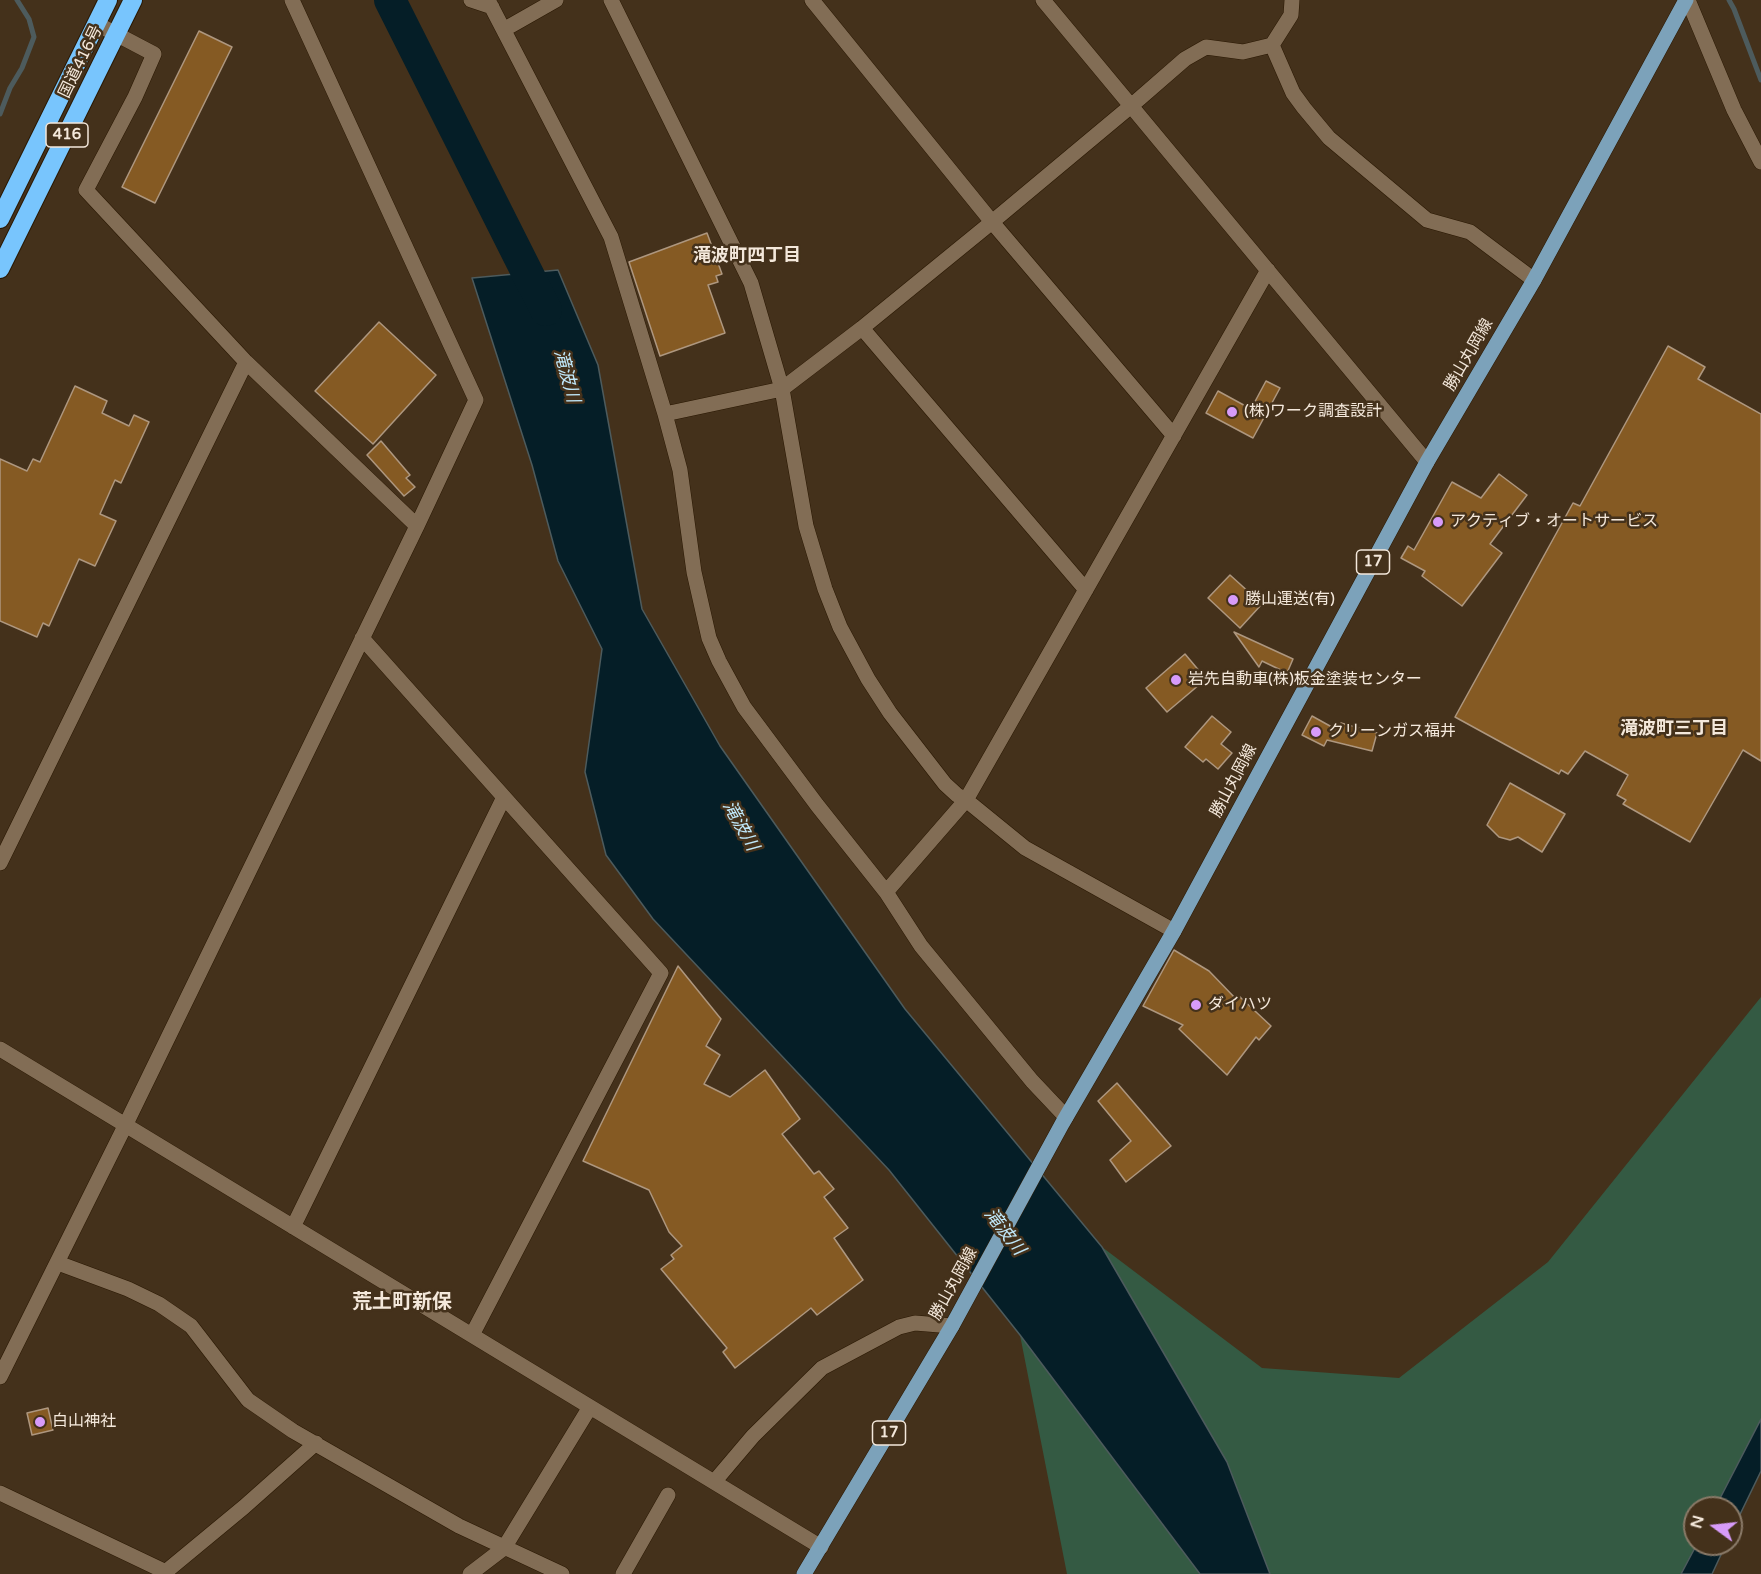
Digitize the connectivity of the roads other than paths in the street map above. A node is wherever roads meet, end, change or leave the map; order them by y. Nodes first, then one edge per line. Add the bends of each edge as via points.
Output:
1 (108, 0) edge
2 (133, 0) edge
3 (292, 0) edge
4 (471, 0) edge
5 (556, 0) edge
6 (611, 0) edge
7 (812, 0) edge
8 (1043, 0) edge
9 (1292, 0) edge
10 (1687, 0) edge
11 (490, 3) edge
12 (97, 24) junction
13 (505, 29) junction
14 (117, 34) junction
15 (1272, 45) junction
16 (1131, 106) junction
17 (1761, 162) edge
18 (0, 219) edge
19 (993, 222) junction
20 (0, 269) edge
21 (1268, 270) junction
22 (1534, 280) junction
23 (862, 328) junction
24 (246, 362) junction
25 (782, 389) junction
26 (665, 414) junction
27 (1174, 436) junction
28 (1427, 462) junction
29 (417, 526) junction
30 (1086, 590) junction
31 (362, 638) junction
32 (504, 797) junction
33 (966, 800) junction
34 (0, 863) edge
35 (886, 892) junction
36 (1174, 931) junction
37 (0, 1049) edge
38 (1064, 1120) junction
39 (125, 1126) junction
40 (293, 1227) junction
41 (58, 1263) junction
42 (952, 1326) junction
43 (472, 1335) junction
44 (0, 1377) edge
45 (590, 1407) junction
46 (316, 1443) junction
47 (714, 1482) junction
48 (0, 1493) edge
49 (668, 1495) dead end
50 (821, 1547) junction
51 (504, 1548) junction
52 (165, 1573) edge
53 (470, 1574) edge
54 (562, 1574) edge
55 (622, 1574) edge
56 (804, 1574) edge

1 - 12 highway, 国道416号 / 416
2 - 14 highway, 国道416号 / 416
3 - 29 street via 476,400
4 - 11 street
5 - 13 street
6 - 25 street via 751,283
7 - 19 street
8 - 16 street
9 - 15 street via 1291,15
10 - 17 street
10 - 22 main road, 勝山丸岡線 / 17
11 - 13 street
12 - 14 street
12 - 18 highway, 国道416号 / 416
13 - 26 street via 611,237
14 - 20 highway, 国道416号 / 416
14 - 24 street via 154,54 86,190
15 - 16 street via 1243,52 1206,47 1185,59
15 - 22 street via 1293,93 1329,138 1427,220 1470,232
16 - 19 street
16 - 21 street
19 - 23 street
19 - 27 street
21 - 27 street
21 - 28 street
22 - 28 main road, 勝山丸岡線 / 17
23 - 25 street
23 - 30 street
24 - 29 street
24 - 34 street
25 - 26 street
25 - 33 street via 806,526 840,627 890,713 945,784
26 - 35 street via 680,470 694,572 716,654 744,706
27 - 30 street
28 - 36 main road, 勝山丸岡線 / 17
29 - 31 street
30 - 33 street
31 - 32 street
31 - 39 street
32 - 40 street
32 - 43 street via 661,973
33 - 35 street
33 - 36 street via 1025,848
35 - 38 street via 929,956
36 - 38 main road, 勝山丸岡線 / 17
37 - 39 street
38 - 42 main road, 勝山丸岡線 / 17
39 - 40 street
39 - 41 street
40 - 43 street
41 - 44 street
41 - 46 street via 128,1288 192,1326 248,1400
42 - 47 street via 915,1323 899,1327 822,1368 753,1436
42 - 50 main road, 勝山丸岡線 / 17
43 - 45 street
45 - 47 street
45 - 51 street
46 - 51 street
46 - 52 street
47 - 50 street
48 - 52 street
49 - 55 street
50 - 56 main road, 勝山丸岡線 / 17
51 - 53 street
51 - 54 street

